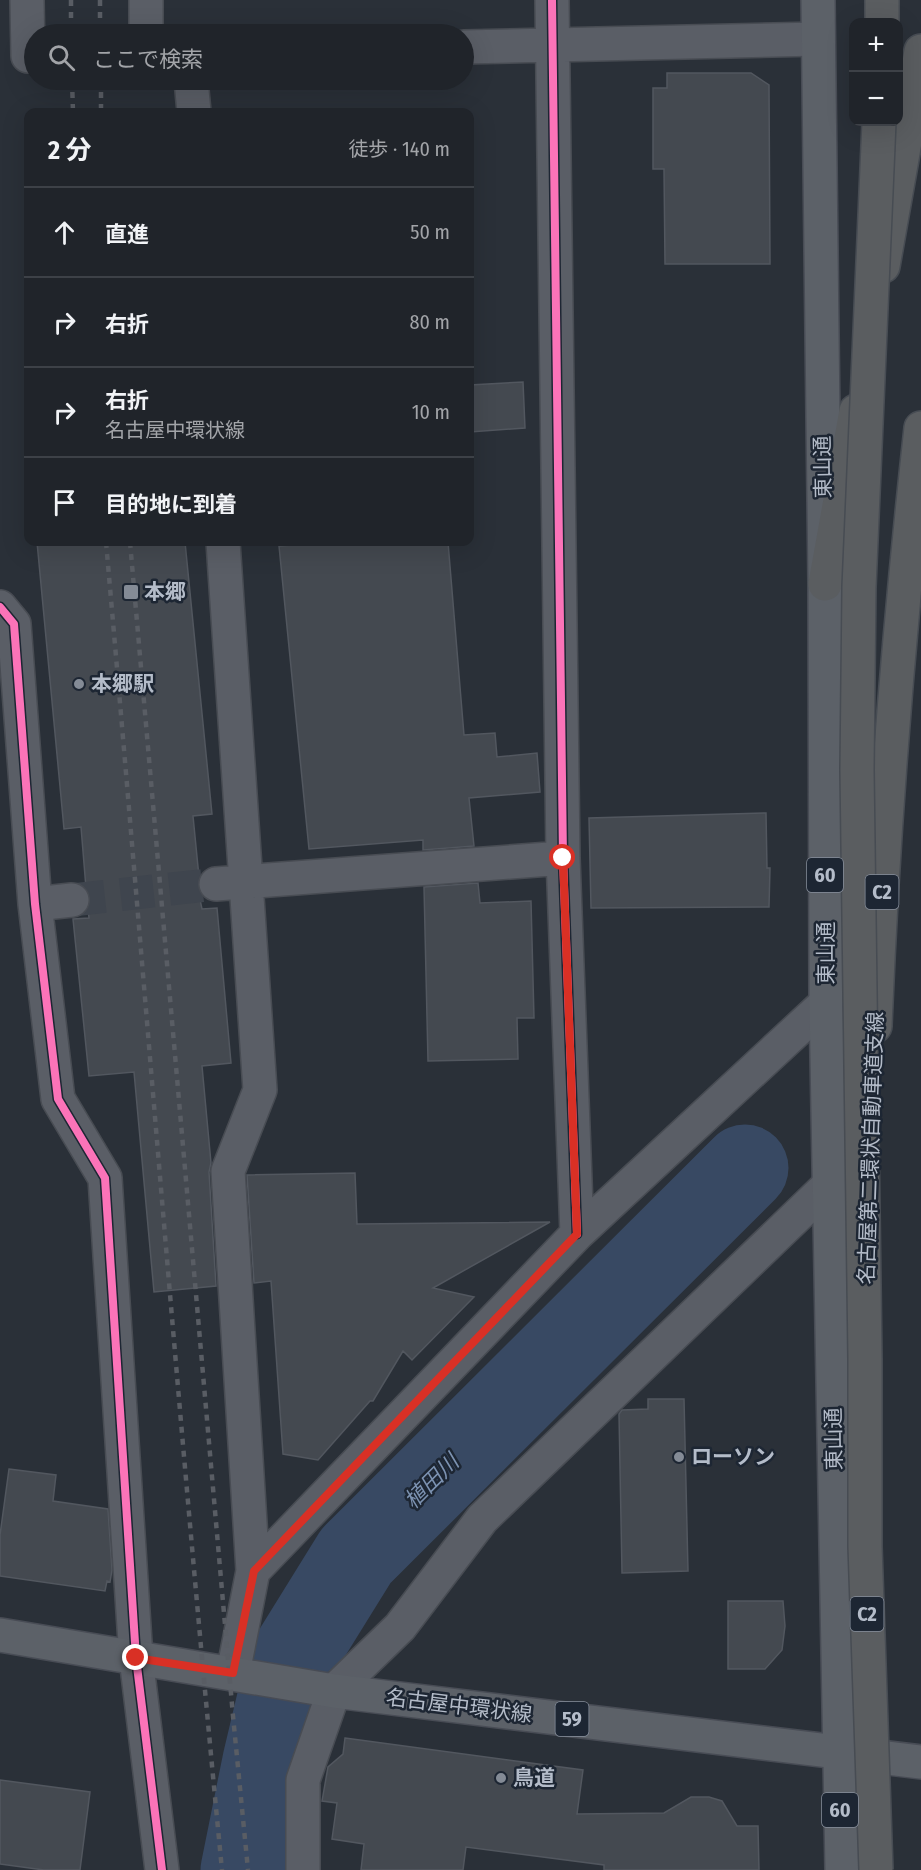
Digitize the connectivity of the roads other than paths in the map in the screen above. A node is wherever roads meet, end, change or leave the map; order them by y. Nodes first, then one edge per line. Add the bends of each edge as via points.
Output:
1 (27, 0) edge
2 (146, 0) edge
3 (552, 0) edge
4 (818, 0) edge
5 (882, 0) edge
6 (882, 18) edge
7 (24, 24) edge
8 (146, 24) edge
9 (24, 28) edge
10 (818, 39) junction
11 (552, 45) junction
12 (474, 47) edge
13 (921, 51) edge
14 (21, 57) edge
15 (192, 90) edge
16 (194, 108) edge
17 (879, 126) edge
18 (921, 428) edge
19 (223, 546) edge
20 (825, 584) junction
21 (0, 607) edge
22 (563, 858) junction
23 (231, 882) junction
24 (72, 900) tunnel mouth
25 (34, 904) junction
26 (826, 1003) junction
27 (830, 1184) junction
28 (577, 1234) junction
29 (865, 1358) junction
30 (254, 1571) junction
31 (0, 1635) edge
32 (136, 1658) junction
33 (245, 1676) junction
34 (319, 1688) junction
35 (838, 1751) junction
36 (921, 1762) edge
37 (162, 1870) edge
38 (303, 1870) edge
39 (842, 1870) edge
40 (876, 1870) edge

1 - 7 street
2 - 8 street
3 - 11 street
4 - 10 main road, 東山通 / 60
5 - 6 highway
9 - 14 street
10 - 11 street
10 - 20 main road, 東山通 / 60
11 - 12 street
11 - 22 street
13 - 20 highway
15 - 16 street
17 - 29 highway, bridge via 859,587 857,736
18 - 29 highway, 名古屋第二環状自動車道支線 / C2, bridge via 888,783 876,979
19 - 23 street
20 - 26 main road, 東山通 / 60
21 - 25 street via 14,624
22 - 23 street
22 - 28 street
23 - 30 street via 260,1090 228,1171
24 - 25 street
25 - 32 street via 58,1099 105,1178
26 - 27 main road, 東山通 / 60
26 - 28 street
27 - 34 street via 482,1520 400,1627
27 - 35 main road, 東山通 / 60
28 - 30 street
29 - 40 highway, 名古屋第二環状自動車道支線 / C2, bridge via 865,1546
30 - 33 street
31 - 32 main road, 名古屋中環状線 / 59
32 - 33 main road, 名古屋中環状線 / 59
32 - 37 street
33 - 34 main road, 名古屋中環状線 / 59
34 - 35 main road, 名古屋中環状線 / 59
34 - 38 street via 303,1780
35 - 36 main road, 名古屋中環状線 / 59
35 - 39 main road, 東山通 / 60

